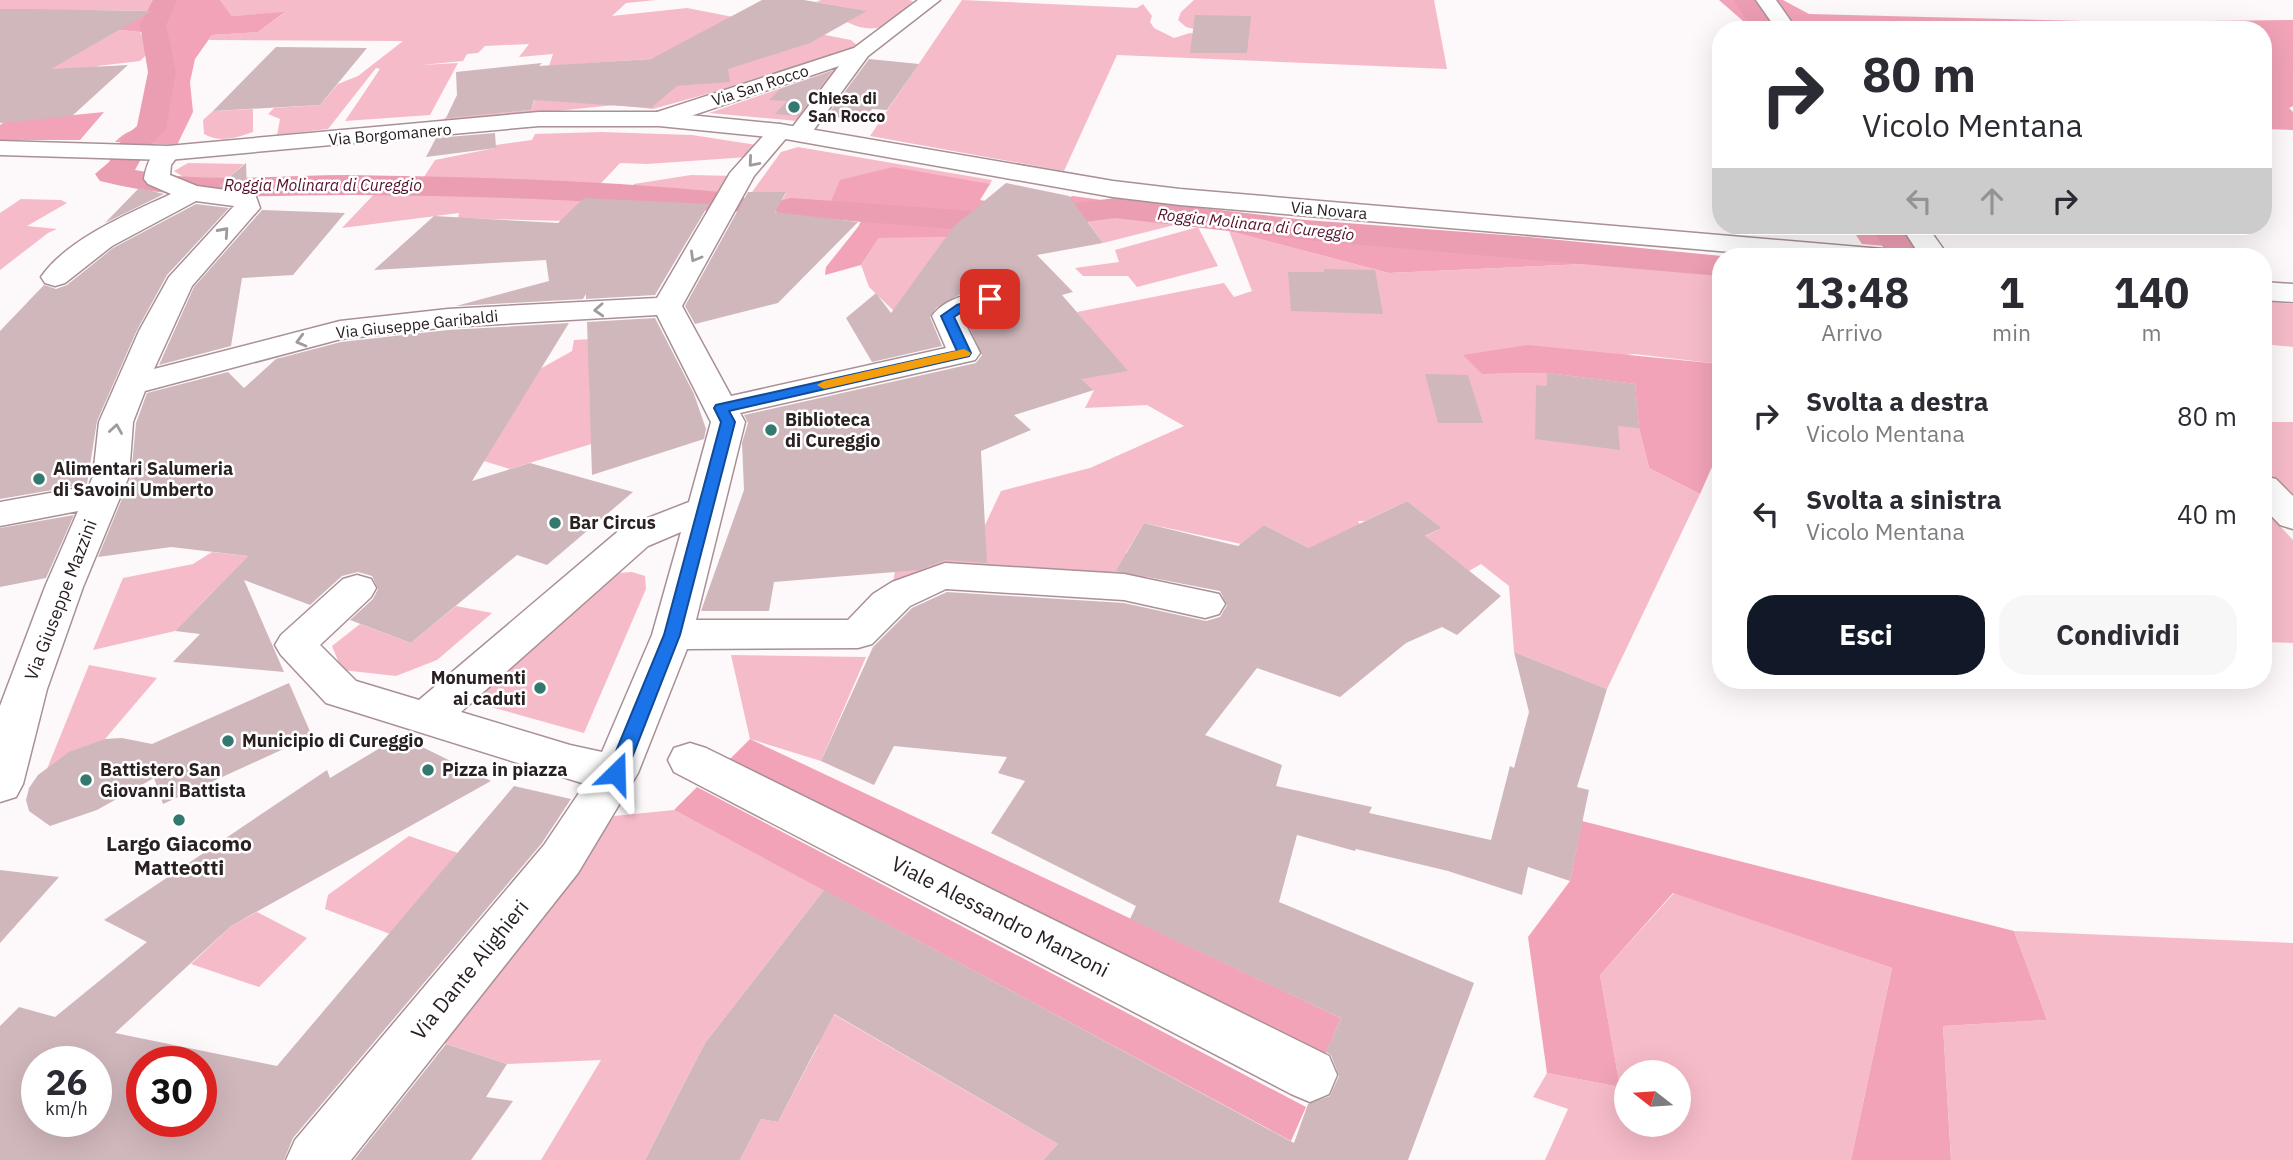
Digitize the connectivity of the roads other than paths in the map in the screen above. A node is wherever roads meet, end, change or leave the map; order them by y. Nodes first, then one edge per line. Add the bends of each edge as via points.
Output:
1 (930, 0) edge
2 (1766, 0) edge
3 (1781, 21) edge
4 (861, 52) junction
5 (659, 119) junction
6 (789, 133) junction
7 (0, 148) edge
8 (145, 153) junction
9 (179, 187) junction
10 (1778, 248) edge
11 (55, 277) dead end
12 (2272, 292) edge
13 (2293, 293) edge
14 (990, 299) dead end
15 (667, 306) junction
16 (131, 385) junction
17 (724, 415) junction
18 (103, 495) junction
19 (2272, 496) edge
20 (705, 509) junction
21 (0, 514) edge
22 (2293, 517) edge
23 (357, 588) dead end
24 (1205, 604) dead end
25 (672, 635) junction
26 (425, 719) junction
27 (690, 760) dead end
28 (616, 773) junction
29 (0, 784) edge
30 (1310, 1075) dead end
31 (315, 1160) edge

1 - 4 street, Via San Rocco
2 - 3 street
4 - 5 street, Via San Rocco
4 - 6 street, Via San Rocco
5 - 6 street, Via Borgomanero
5 - 8 street, Via Borgomanero via 539,119
6 - 10 street, Via Novara via 1180,197
6 -> 15 street, Via San Rocco via 743,173
7 - 8 street, Via Borgomanero
8 - 9 street via 159,164 157,179
9 - 11 street via 74,258
16 -> 9 street, Via Giuseppe Mazzini via 179,283 247,208 246,200
12 - 13 street
14 - 17 street via 947,316 964,353
15 -> 16 street, Via Giuseppe Garibaldi via 448,318 340,330
15 - 17 street
18 -> 16 street, Via Giuseppe Mazzini via 111,476 116,422
17 - 20 street, Via Dante Alighieri
18 - 21 street
18 - 29 street, Via Giuseppe Mazzini via 26,689
19 - 22 street
20 - 25 street, Via Dante Alighieri
20 - 26 street via 635,537
23 - 26 street via 295,645 341,692
24 - 25 street via 1124,587 945,576 889,599 858,634
25 - 28 street, Via Dante Alighieri
26 - 28 street
27 - 30 street, Viale Alessandro Manzoni
28 - 31 street, Via Dante Alighieri via 561,859

